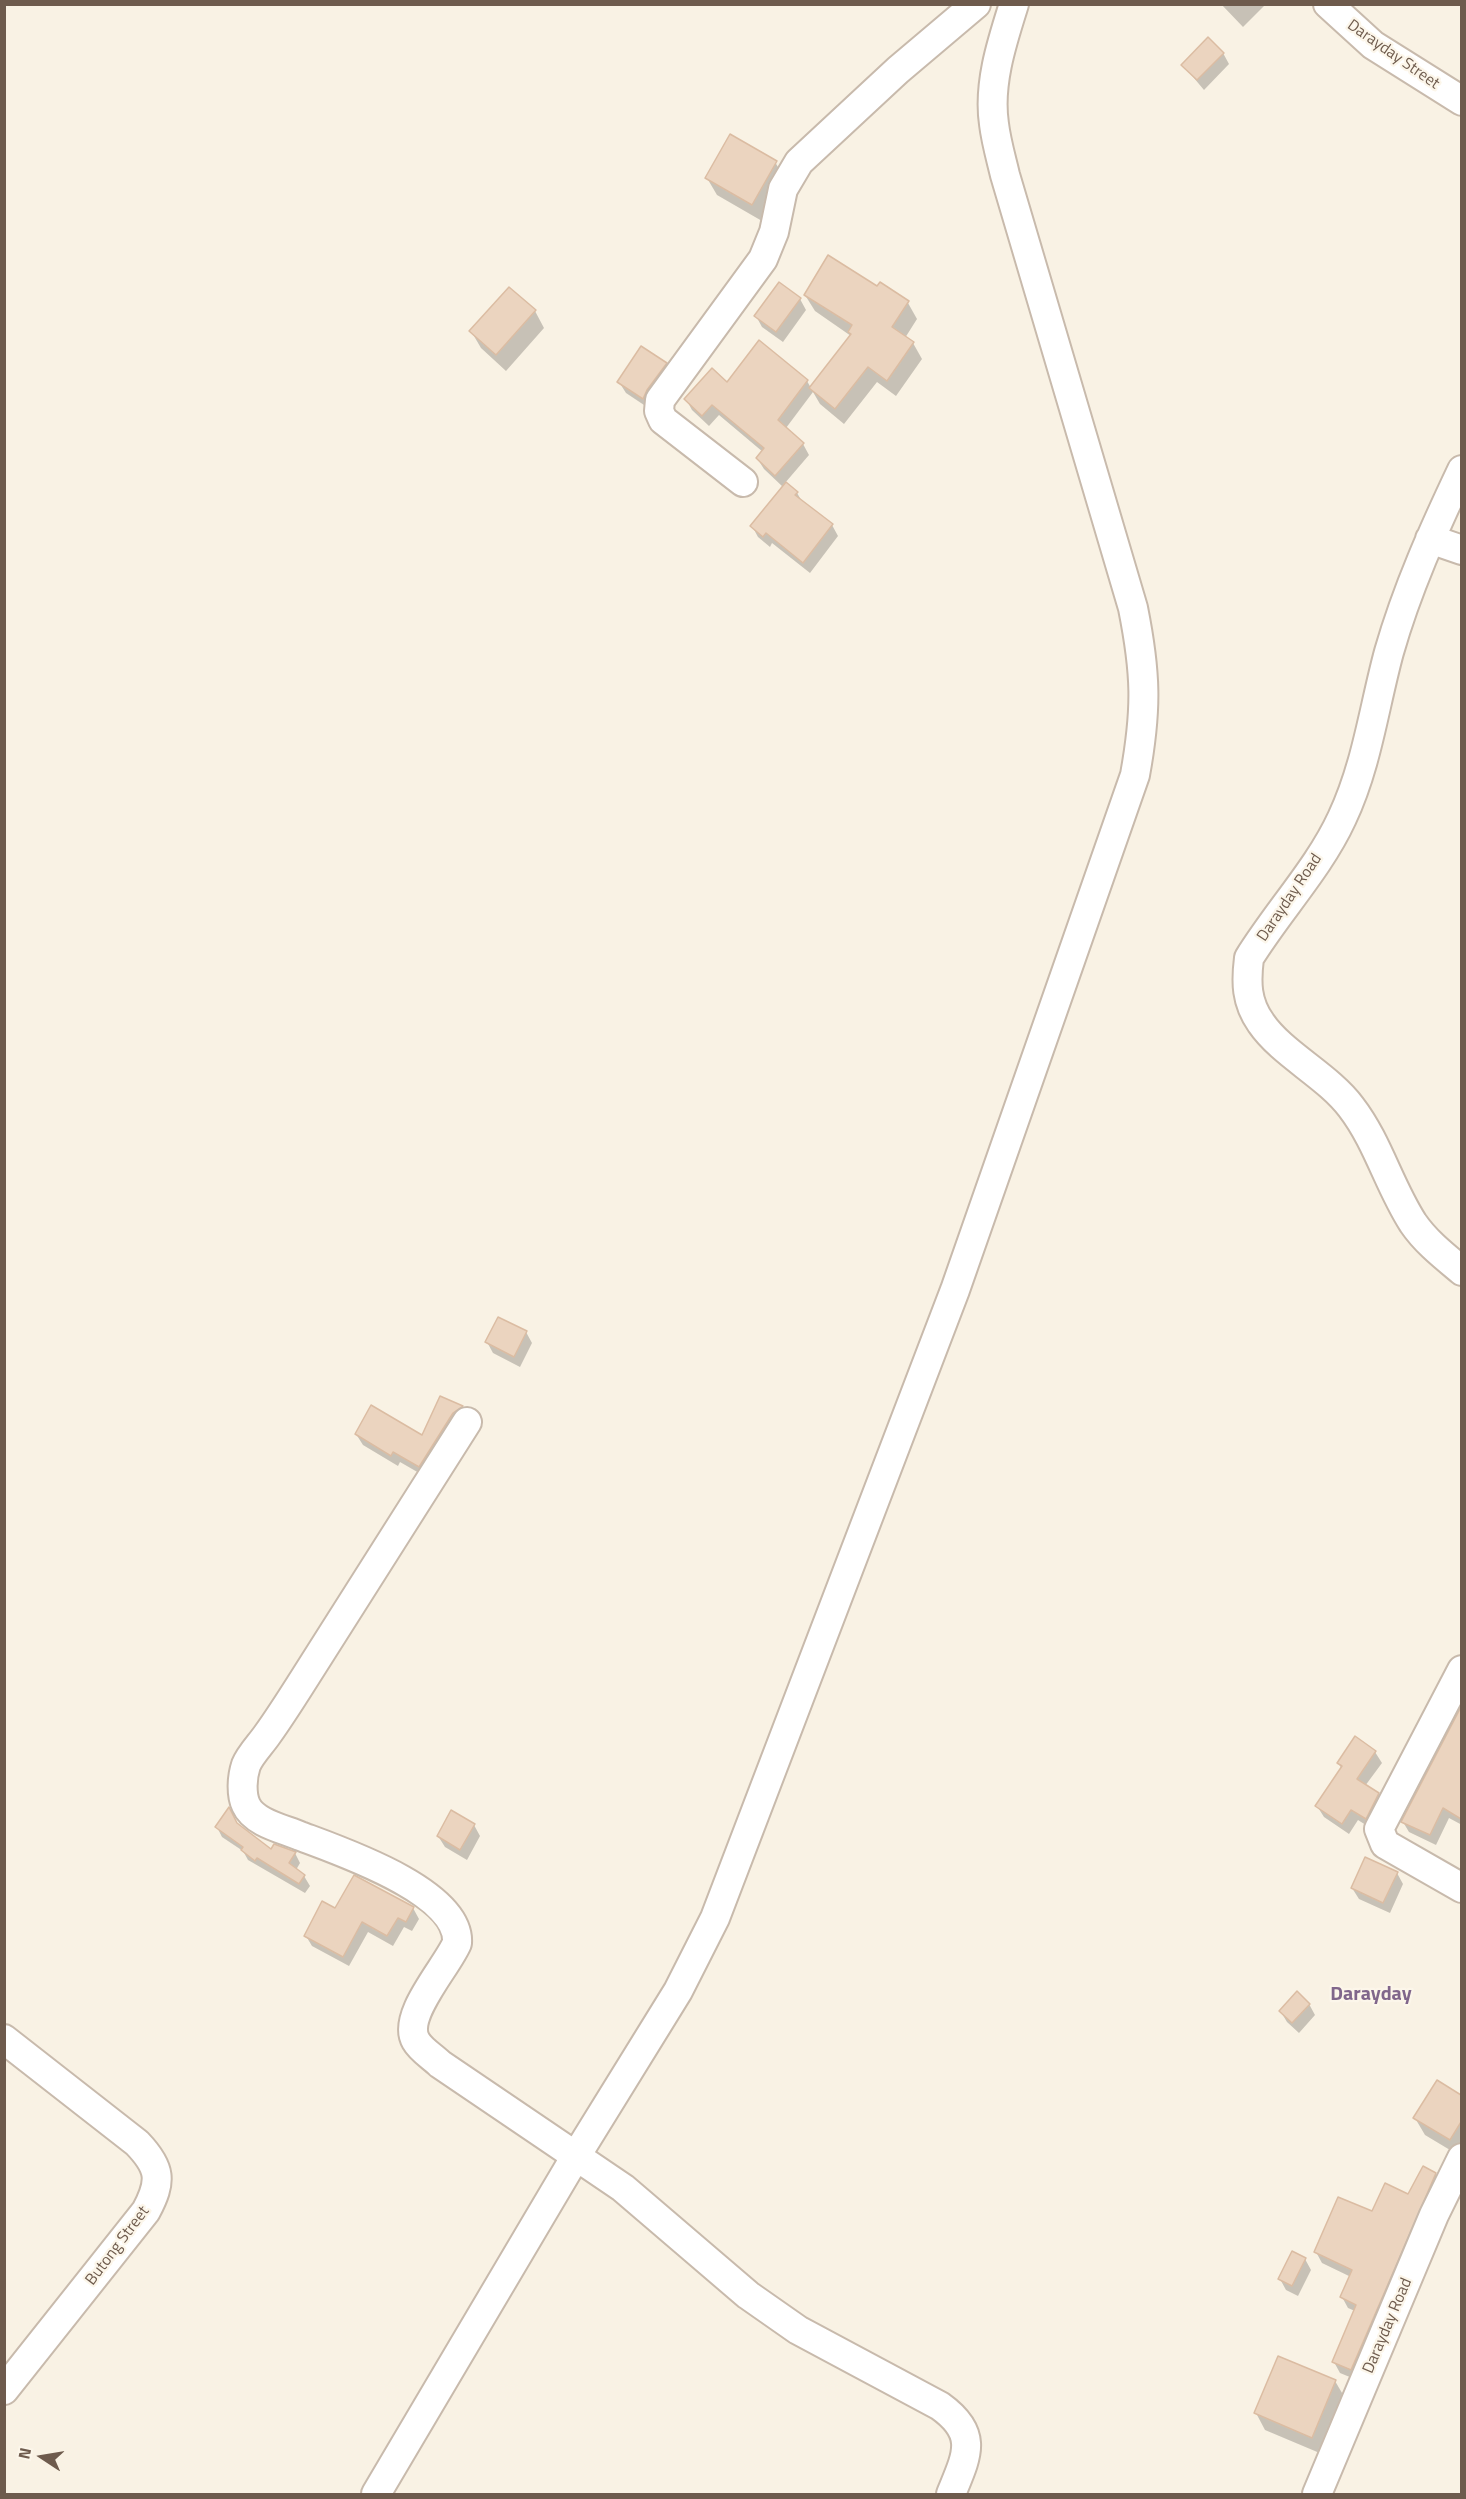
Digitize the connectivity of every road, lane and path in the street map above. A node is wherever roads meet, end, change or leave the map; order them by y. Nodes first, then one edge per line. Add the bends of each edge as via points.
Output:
1 (976, 4) edge
2 (1014, 4) edge
3 (1328, 4) edge
4 (1461, 101) edge
5 (1461, 470) edge
6 (743, 482) dead end
7 (1430, 539) junction
8 (1461, 550) edge
9 (1461, 1271) edge
10 (467, 1422) dead end
11 (1461, 1670) edge
12 (1461, 1888) edge
13 (4, 2039) edge
14 (576, 2156) junction
15 (1461, 2158) edge
16 (4, 2390) edge
17 (376, 2494) edge
18 (951, 2494) edge
19 (1317, 2494) edge

1 - 6 street via 897,70 799,162 783,189 774,232 763,259 660,400 663,420
2 - 14 street via 992,95 993,123 1133,608 1145,698 1135,775 955,1290 731,1879 678,1991
3 - 4 street, Darayday Street via 1373,45
5 - 7 street, Darayday Road
7 - 8 street
7 - 9 street, Darayday Road via 1390,649 1354,790 1321,853 1250,958 1247,978 1248,1000 1261,1024 1349,1104 1414,1224
10 - 14 street via 246,1764 243,1794 255,1816 405,1882 453,1921 457,1943 416,2012 412,2031 416,2041 440,2064
11 - 12 street via 1379,1829 1385,1844
13 - 16 street, Butong Street via 137,2143 152,2160 158,2178 146,2211
14 - 17 street
14 - 18 street via 623,2188 748,2295 798,2330 958,2419 967,2439 966,2452
15 - 19 street, Darayday Road

